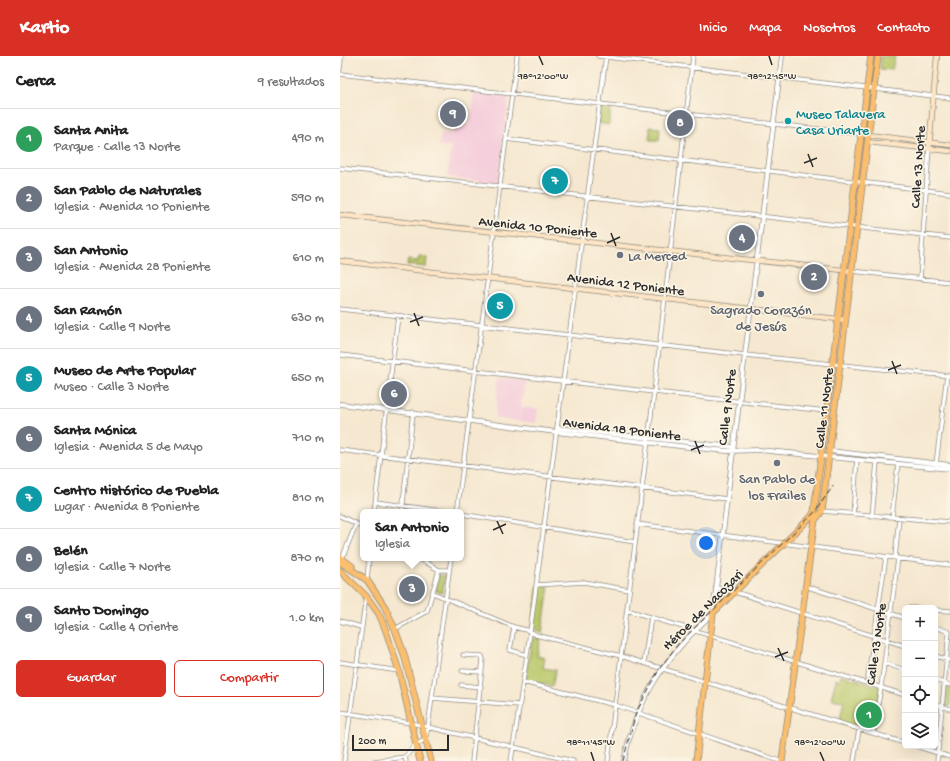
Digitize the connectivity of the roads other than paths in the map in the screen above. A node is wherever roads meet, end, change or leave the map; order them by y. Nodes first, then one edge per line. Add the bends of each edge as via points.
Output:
1 (342, 56) edge
2 (517, 56) edge
3 (598, 56) edge
4 (606, 56) edge
5 (692, 56) edge
6 (782, 56) edge
7 (871, 56) edge
8 (878, 56) edge
9 (937, 56) edge
10 (691, 67) junction
11 (340, 68) edge
12 (340, 74) edge
13 (779, 78) junction
14 (867, 88) junction
15 (874, 89) junction
16 (512, 94) junction
17 (933, 96) junction
18 (950, 98) edge
19 (600, 104) junction
20 (686, 114) junction
21 (773, 124) junction
22 (861, 134) junction
23 (868, 135) junction
24 (894, 138) junction
25 (506, 139) junction
26 (867, 142) junction
27 (929, 143) junction
28 (884, 144) junction
29 (950, 145) edge
30 (929, 149) junction
31 (594, 150) junction
32 (950, 151) edge
33 (680, 160) junction
34 (340, 168) edge
35 (767, 171) junction
36 (855, 182) junction
37 (863, 183) junction
38 (500, 185) junction
39 (926, 190) junction
40 (950, 193) edge
41 (588, 196) junction
42 (674, 206) junction
43 (340, 215) edge
44 (762, 216) junction
45 (849, 227) junction
46 (858, 228) junction
47 (495, 232) junction
48 (923, 235) junction
49 (950, 238) edge
50 (582, 242) junction
51 (669, 251) junction
52 (756, 260) junction
53 (340, 261) edge
54 (844, 270) junction
55 (852, 271) junction
56 (489, 278) junction
57 (920, 279) junction
58 (950, 282) edge
59 (575, 289) junction
60 (663, 299) junction
61 (340, 309) edge
62 (750, 309) junction
63 (398, 316) junction
64 (838, 319) junction
65 (846, 320) junction
66 (482, 324) junction
67 (569, 335) junction
68 (658, 345) junction
69 (744, 355) junction
70 (340, 356) edge
71 (392, 362) junction
72 (832, 363) junction
73 (840, 364) junction
74 (476, 371) junction
75 (948, 376) edge
76 (563, 382) junction
77 (654, 392) junction
78 (739, 402) junction
79 (340, 404) edge
80 (387, 409) junction
81 (826, 411) junction
82 (413, 412) junction
83 (470, 420) junction
84 (557, 430) junction
85 (648, 441) junction
86 (733, 449) junction
87 (340, 450) edge
88 (829, 454) junction
89 (381, 456) junction
90 (821, 456) junction
91 (408, 459) junction
92 (857, 460) junction
93 (876, 462) junction
94 (898, 464) junction
95 (936, 464) junction
96 (950, 465) edge
97 (463, 466) junction
98 (950, 469) edge
99 (549, 476) junction
100 (642, 489) junction
101 (727, 499) junction
102 (376, 502) junction
103 (402, 506) junction
104 (375, 509) edge
105 (426, 509) edge
106 (457, 509) edge
107 (822, 511) junction
108 (814, 512) junction
109 (852, 514) junction
110 (464, 515) edge
111 (340, 516) edge
112 (872, 516) junction
113 (892, 517) junction
114 (899, 518) junction
115 (950, 522) edge
116 (356, 524) junction
117 (637, 524) junction
118 (360, 526) edge
119 (544, 528) junction
120 (723, 535) junction
121 (635, 542) junction
122 (784, 543) junction
123 (811, 547) junction
124 (886, 557) junction
125 (897, 558) junction
126 (341, 559) edge
127 (369, 561) edge
128 (424, 561) edge
129 (450, 561) edge
130 (950, 565) edge
131 (439, 570) junction
132 (449, 570) junction
133 (340, 571) edge
134 (340, 576) edge
135 (367, 580) junction
136 (536, 585) junction
137 (805, 586) junction
138 (716, 588) junction
139 (629, 590) junction
140 (734, 592) junction
141 (433, 593) junction
142 (366, 596) junction
143 (445, 598) junction
144 (627, 610) junction
145 (879, 610) junction
146 (938, 610) edge
147 (950, 611) edge
148 (713, 613) junction
149 (891, 613) junction
150 (801, 614) junction
151 (651, 617) junction
152 (902, 617) edge
153 (340, 621) edge
154 (361, 627) junction
155 (514, 627) junction
156 (395, 629) junction
157 (938, 629) edge
158 (694, 630) junction
159 (530, 631) junction
160 (949, 632) edge
161 (711, 635) junction
162 (875, 637) junction
163 (887, 641) junction
164 (902, 645) edge
165 (463, 655) dead end
166 (527, 655) junction
167 (621, 656) junction
168 (938, 657) edge
169 (948, 660) edge
170 (794, 661) junction
171 (340, 662) edge
172 (644, 663) junction
173 (884, 663) junction
174 (357, 664) junction
175 (662, 668) junction
176 (902, 669) edge
177 (398, 671) junction
178 (462, 671) dead end
179 (482, 672) junction
180 (705, 681) junction
181 (938, 681) edge
182 (523, 682) junction
183 (867, 683) junction
184 (944, 683) junction
185 (460, 685) dead end
186 (950, 685) edge
187 (481, 687) junction
188 (881, 687) junction
189 (902, 694) edge
190 (432, 698) junction
191 (480, 702) junction
192 (519, 705) junction
193 (615, 705) junction
194 (938, 705) edge
195 (942, 706) junction
196 (789, 708) junction
197 (950, 709) edge
198 (340, 712) edge
199 (638, 713) junction
200 (350, 714) junction
201 (411, 723) junction
202 (938, 724) edge
203 (425, 726) junction
204 (859, 729) junction
205 (873, 733) junction
206 (699, 734) junction
207 (475, 737) junction
208 (425, 740) junction
209 (902, 742) edge
210 (416, 744) junction
211 (513, 747) junction
212 (927, 749) edge
213 (938, 749) edge
214 (938, 752) junction
215 (950, 757) edge
216 (405, 759) edge
217 (344, 761) edge
218 (374, 761) edge
219 (420, 761) edge
220 (430, 761) edge
221 (472, 761) edge
222 (511, 761) edge
223 (573, 761) edge
224 (608, 761) edge
225 (624, 761) edge
226 (696, 761) edge
227 (781, 761) edge
228 (854, 761) edge
229 (937, 761) edge

1 - 11 street
2 - 16 street
3 - 4 street
4 - 10 street
4 - 19 street
5 - 10 street
6 - 13 street, Calle 9 Norte
7 - 14 main road, Calle 11 Norte
8 - 15 main road, Calle 11 Norte
9 - 17 main road, Calle 13 Norte
10 - 13 street
10 - 20 street
12 - 16 street
13 - 14 street
13 - 21 street, Calle 9 Norte
14 - 15 street
14 - 22 main road, Calle 11 Norte
15 - 17 street
15 - 23 main road, Calle 11 Norte
16 - 19 street
16 - 25 street
17 - 18 street
17 - 27 main road, Calle 13 Norte
19 - 20 street
19 - 31 street
20 - 21 street
20 - 33 street
21 - 22 street
21 - 35 street, Calle 9 Norte
22 - 23 main road
22 - 36 main road, Calle 11 Norte
23 - 24 main road
23 - 26 main road, Calle 11 Norte
24 - 27 main road
24 - 28 main road via 886,140
25 - 31 street
25 - 38 street
26 - 28 main road
26 - 37 main road, Calle 11 Norte
27 - 29 main road
27 - 30 main road, Calle 13 Norte
28 - 30 main road
30 - 32 main road
30 - 39 street, Calle 13 Norte
31 - 33 street
31 - 41 street
33 - 35 street
33 - 42 street
34 - 38 street
35 - 36 street
35 - 44 street, Calle 9 Norte
36 - 37 street
36 - 45 main road, Calle 11 Norte
37 - 39 street
37 - 46 main road, Calle 11 Norte
38 - 41 street
38 - 47 street
39 - 40 street
39 - 48 street, Calle 13 Norte
41 - 42 street
41 - 50 street
42 - 44 street
42 - 51 street
43 - 47 main road, Avenida 10 Poniente
44 - 45 street
44 - 52 street, Calle 9 Norte
45 - 46 street
45 - 54 main road, Calle 11 Norte
46 - 48 street
46 - 55 main road, Calle 11 Norte
47 - 50 main road, Avenida 10 Poniente
47 - 56 street
48 - 49 street
48 - 57 street, Calle 13 Norte
50 - 51 main road, Avenida 10 Poniente
50 - 59 street
51 - 52 main road, Avenida 10 Poniente
51 - 60 street
52 - 54 main road, Avenida 10 Poniente
52 - 62 street, Calle 9 Norte
53 - 56 main road, Avenida 12 Poniente
54 - 55 main road, Avenida 10 Poniente
54 - 64 main road, Calle 11 Norte
55 - 57 street, Avenida 10 Poniente
55 - 65 main road, Calle 11 Norte
56 - 59 main road, Avenida 12 Poniente
56 - 66 street
57 - 58 street, Avenida 10 Poniente
59 - 60 main road, Avenida 12 Poniente
59 - 67 street
60 - 62 main road, Avenida 12 Poniente
60 - 68 street
61 - 63 street
62 - 64 main road, Avenida 12 Poniente
62 - 69 street, Calle 9 Norte
63 - 66 street
63 - 71 street
64 - 65 main road, Avenida 12 Poniente
64 - 72 main road, Calle 11 Norte
65 - 73 main road, Calle 11 Norte
66 - 67 street
66 - 74 street
67 - 68 street
67 - 76 street
68 - 69 street
68 - 77 street
69 - 72 street
69 - 78 street, Calle 9 Norte
70 - 71 street
71 - 74 street
71 - 80 street
72 - 73 street
72 - 81 main road, Calle 11 Norte
73 - 75 street
73 - 88 main road, Calle 11 Norte
74 - 76 street
74 - 83 street
75 - 95 street
76 - 77 street
76 - 84 street
77 - 78 street
77 - 85 street
78 - 81 street
78 - 86 street, Calle 9 Norte
79 - 80 street, Avenida 18 Poniente
80 - 82 street, Avenida 18 Poniente
80 - 89 street
81 - 90 main road, Calle 11 Norte
82 - 83 street, Avenida 18 Poniente
82 - 91 street
83 - 84 street, Avenida 18 Poniente
83 - 97 street
84 - 85 street, Avenida 18 Poniente
84 - 99 street
85 - 86 street, Avenida 18 Poniente
85 - 100 street
86 - 90 street, Avenida 18 Poniente
86 - 101 street, Calle 9 Norte
87 - 89 street
88 - 90 street, Avenida 18 Poniente
88 - 92 street, Avenida 18 Poniente
88 - 95 street, Avenida 18 Poniente
88 - 107 main road, Calle 11 Norte
89 - 91 street
89 - 102 street
90 - 108 main road, Calle 11 Norte
91 - 97 street
91 - 103 street
92 - 93 street, Avenida 18 Poniente
92 - 109 street
93 - 94 street, Avenida 18 Poniente
93 - 112 street
94 - 98 street, Avenida 18 Poniente
94 - 113 street
95 - 96 street, Avenida 18 Poniente
97 - 99 street
97 - 106 street
99 - 100 street
99 - 119 street
100 - 101 street
100 - 117 street
101 - 120 street, Calle 9 Norte
102 - 103 street
102 - 104 street
103 - 105 street
107 - 108 street
107 - 109 street
107 - 123 main road, Calle 11 Norte via 815,520
108 - 122 main road, Héroe de Nacozari
109 - 112 street
110 - 119 street
111 - 116 street
112 - 113 street
113 - 114 street
114 - 115 street
114 - 125 street, Calle 13 Norte
116 - 118 street
116 - 126 street
117 - 120 street
117 - 121 street
119 - 121 street
119 - 136 street
120 - 122 street
120 - 138 street, Calle 9 Norte
121 - 139 street
122 - 123 street
122 - 140 main road, Héroe de Nacozari
123 - 124 street
123 - 137 main road, Calle 11 Norte
124 - 125 street
124 - 145 street, Calle 13 Norte
125 - 130 street
125 - 149 street, Calle 13 Norte
126 - 135 main road
127 - 135 street
128 - 131 street
129 - 132 street
131 - 132 street
131 - 141 street
132 - 143 street
133 - 142 main road
134 - 142 main road
135 - 156 main road via 385,607
136 - 139 street via 584,582
136 - 159 street
137 - 145 street
137 - 150 main road, Calle 11 Norte
138 - 140 street
138 - 148 street, Calle 9 Norte
139 - 144 street
140 - 148 main road, Héroe de Nacozari
140 - 150 street
141 - 143 street
141 - 156 street via 427,611
142 - 154 street
142 - 177 main road via 379,614
143 - 155 street
143 - 190 street
144 - 151 street
144 - 167 street
145 - 149 street
145 - 162 street, Calle 13 Norte
146 - 147 street
148 - 158 street, Héroe de Nacozari
148 - 161 main road, Calle 9 Norte
149 - 152 street
149 - 163 street, Calle 13 Norte
150 - 162 street
150 - 170 main road, Calle 11 Norte
151 - 158 street
151 - 172 street
153 - 154 street
154 - 174 street
155 - 159 street
155 - 166 street via 510,650
156 - 203 main road
157 - 160 street
158 - 161 street
158 - 175 street, Héroe de Nacozari
159 - 166 street
159 - 167 street via 536,635
160 - 169 street
161 - 170 street
161 - 180 main road, Calle 9 Norte
162 - 163 street
162 - 183 street, Calle 13 Norte
163 - 164 street
163 - 173 street, Calle 13 Norte
165 - 179 street via 483,657
166 - 182 street
167 - 172 street
167 - 193 street
168 - 169 street
169 - 184 street
170 - 183 street
170 - 196 main road, Calle 11 Norte
171 - 174 street
172 - 175 street
173 - 176 street
173 - 188 street, Calle 13 Norte
174 - 177 street
174 - 200 street
175 - 180 street
175 - 199 street, Héroe de Nacozari
177 - 201 main road
178 - 179 street
179 - 187 street
180 - 196 street
180 - 206 main road, Calle 9 Norte
181 - 184 street
182 - 192 street
182 - 193 street
183 - 188 street
184 - 186 street
184 - 195 street
185 - 187 street
187 - 191 street
188 - 189 street
188 - 205 street, Calle 13 Norte
190 - 191 street
190 - 203 street
191 - 192 street
191 - 207 street
192 - 211 street
193 - 199 street
193 - 224 street
194 - 195 street
195 - 197 street
195 - 202 street
196 - 204 street
196 - 227 main road, Calle 11 Norte
198 - 200 street
199 - 206 street
199 - 225 street, Héroe de Nacozari
200 - 201 street
200 - 217 street
201 - 203 street
201 - 210 main road
203 - 207 street
203 - 208 main road
204 - 205 street
204 - 228 street
205 - 209 street
206 - 226 main road, Calle 9 Norte
206 - 227 street
207 - 211 street
207 - 221 street
208 - 210 street
208 - 220 main road
210 - 216 street
210 - 219 main road
211 - 222 street
211 - 223 street
212 - 214 street
213 - 214 street
214 - 215 street
214 - 229 street
216 - 218 street

